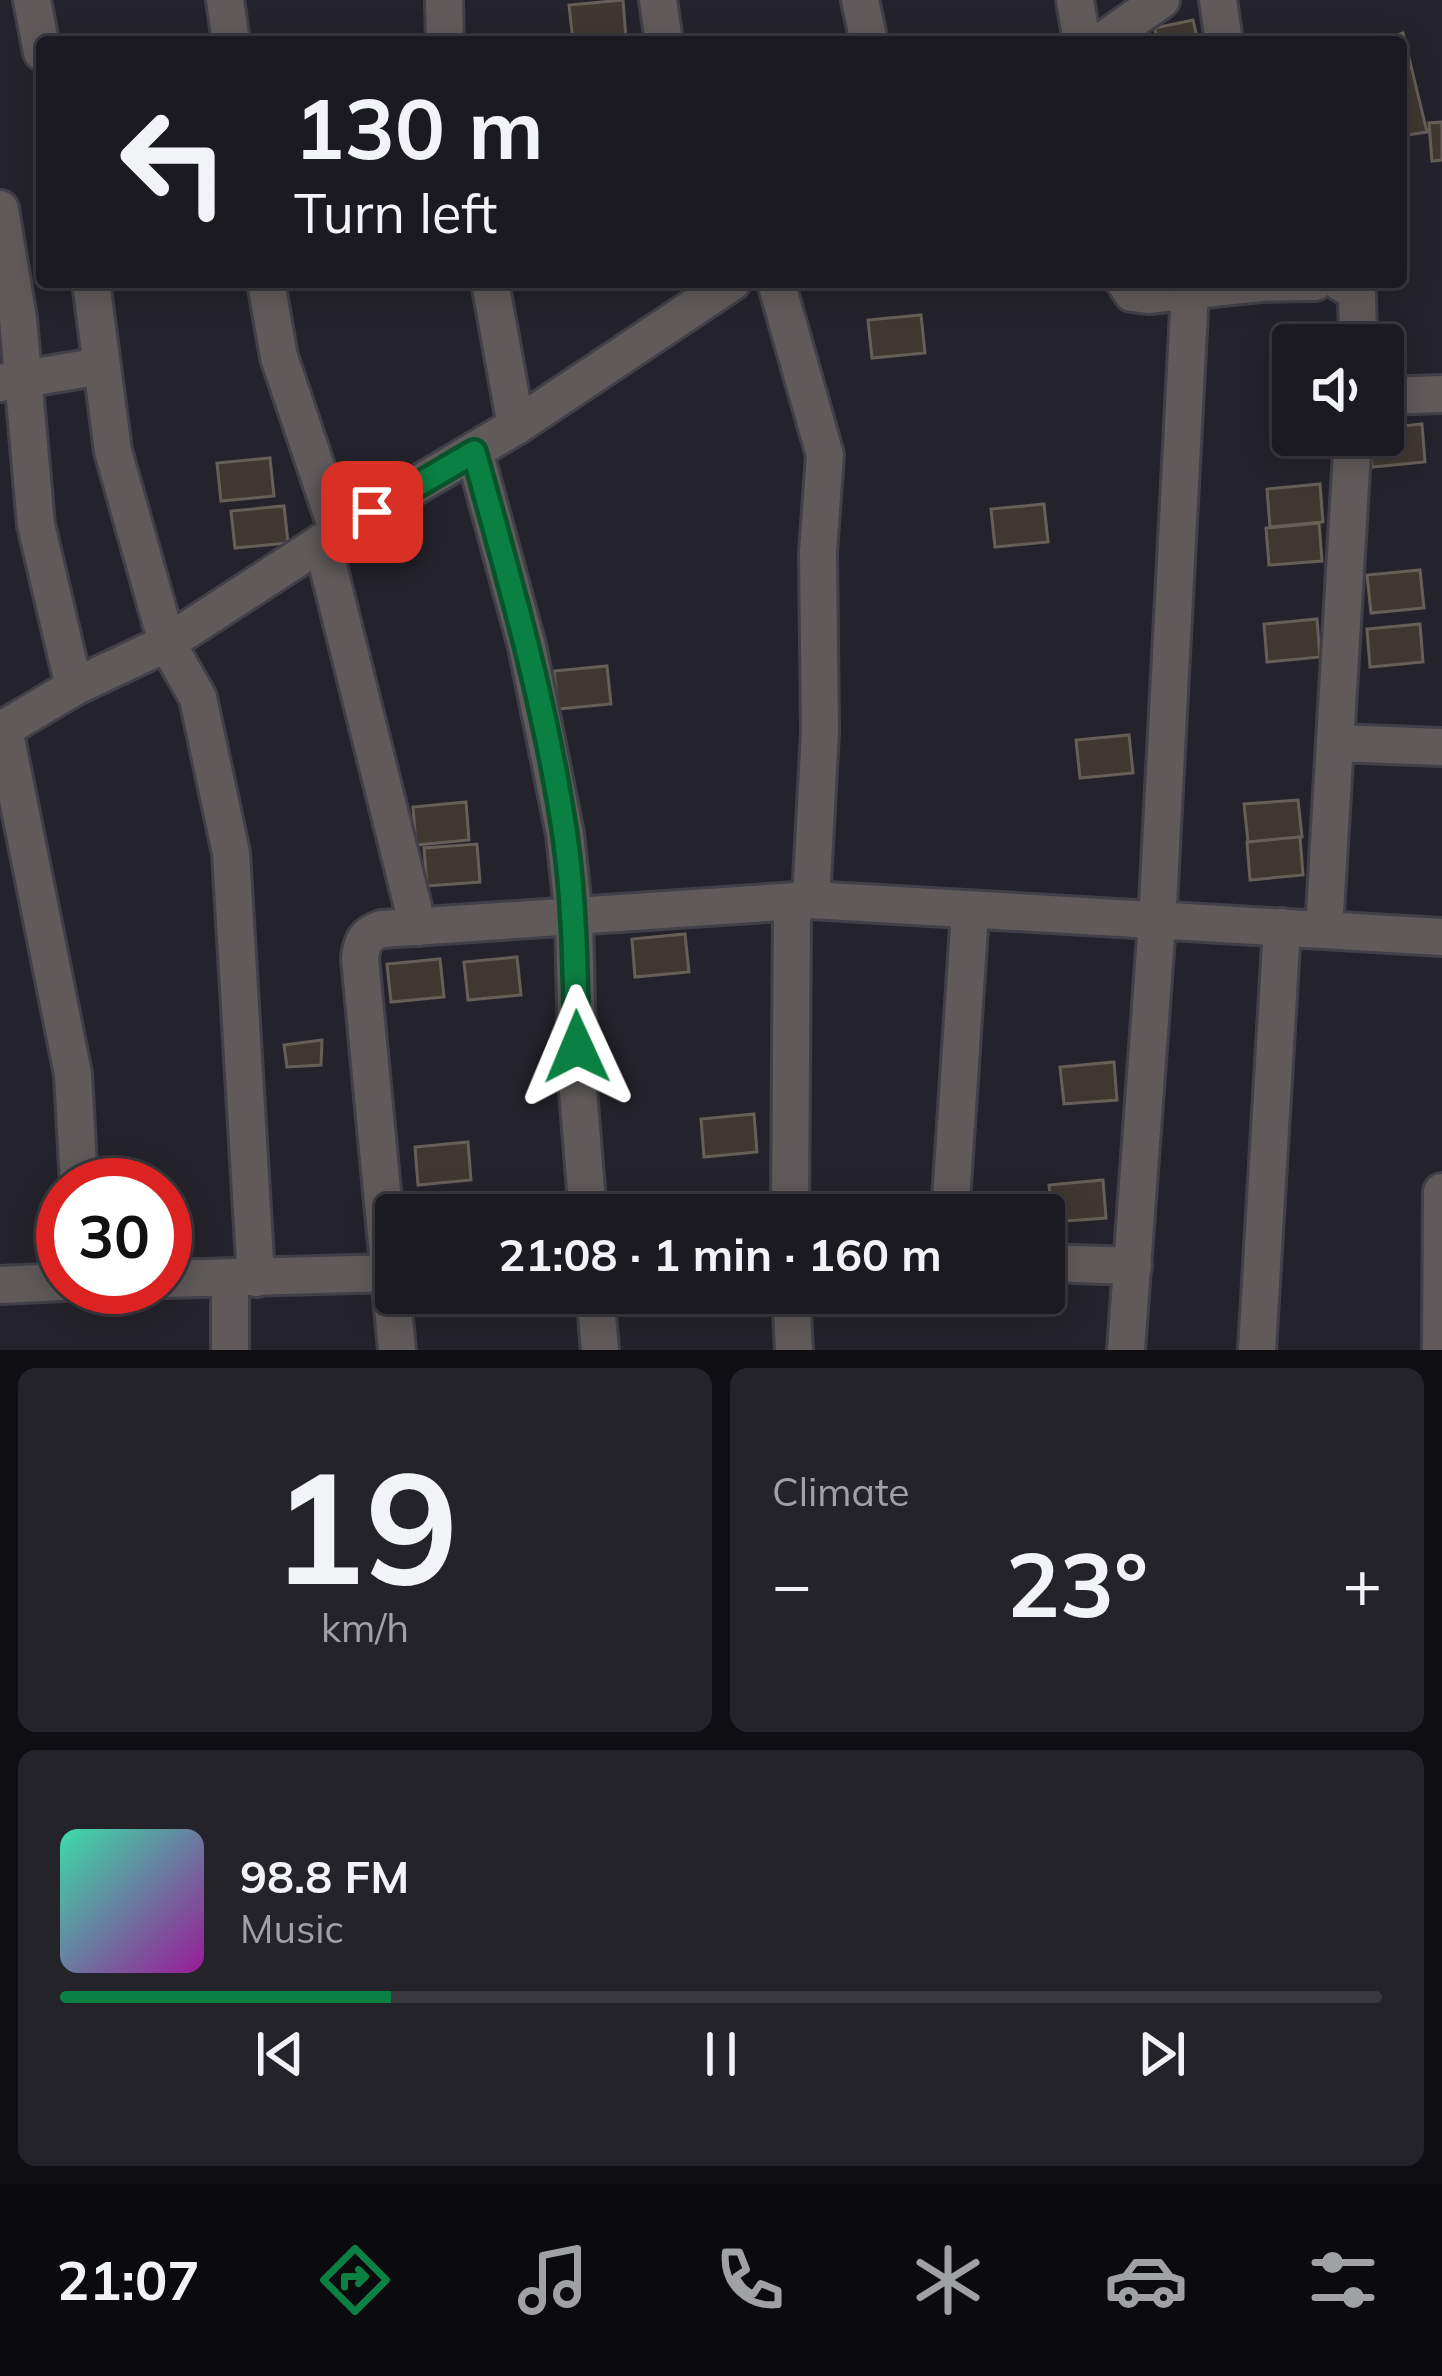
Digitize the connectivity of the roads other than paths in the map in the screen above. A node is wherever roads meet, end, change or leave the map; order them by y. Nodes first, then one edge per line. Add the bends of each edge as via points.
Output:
1 (32, 0) edge
2 (225, 0) edge
3 (444, 0) edge
4 (658, 0) edge
5 (860, 0) edge
6 (1076, 0) edge
7 (1161, 0) edge
8 (1218, 0) edge
9 (39, 36) edge
10 (230, 36) edge
11 (446, 36) edge
12 (663, 36) edge
13 (868, 36) edge
14 (1081, 36) edge
15 (1110, 36) edge
16 (1223, 36) edge
17 (0, 209) edge
18 (92, 288) edge
19 (267, 288) edge
20 (491, 288) edge
21 (723, 288) edge
22 (778, 288) edge
23 (1129, 288) edge
24 (1218, 288) edge
25 (1349, 288) edge
26 (1190, 292) junction
27 (1358, 324) edge
28 (101, 366) junction
29 (10, 381) edge
30 (1442, 394) edge
31 (1404, 395) edge
32 (516, 427) junction
33 (474, 452) junction
34 (1352, 456) edge
35 (330, 537) junction
36 (167, 643) junction
37 (74, 687) junction
38 (2, 730) edge
39 (1335, 743) junction
40 (1442, 747) edge
41 (801, 902) junction
42 (970, 912) junction
43 (574, 918) junction
44 (1156, 923) junction
45 (418, 927) junction
46 (1282, 927) junction
47 (1324, 930) junction
48 (1442, 938) edge
49 (78, 1158) edge
50 (1442, 1192) edge
51 (384, 1194) edge
52 (586, 1194) edge
53 (791, 1194) edge
54 (951, 1194) edge
55 (1065, 1264) edge
56 (1132, 1266) junction
57 (375, 1274) edge
58 (243, 1278) junction
59 (192, 1279) edge
60 (36, 1284) edge
61 (0, 1286) edge
62 (395, 1314) edge
63 (597, 1314) edge
64 (792, 1314) edge
65 (230, 1350) edge
66 (397, 1350) edge
67 (600, 1350) edge
68 (794, 1350) edge
69 (1126, 1350) edge
70 (1258, 1350) edge
71 (1441, 1350) edge

1 - 9 street
2 - 10 street
3 - 11 street
4 - 12 street
5 - 13 street
6 - 14 street
7 - 15 street
8 - 16 street
17 - 29 street via 18,319
18 - 28 street
19 - 35 street
20 - 32 street
21 - 32 street
22 - 41 street via 824,455 820,732
23 - 26 street
24 - 26 street
25 - 27 street via 1357,293
26 - 44 street
28 - 29 street
28 - 36 street via 113,452
29 - 37 street
30 - 31 street
32 - 33 street
33 - 35 street
33 - 43 street via 527,646
34 - 39 street
35 - 36 street
35 - 45 street
36 - 37 street
36 - 58 street via 198,698 231,853
37 - 38 street
38 - 49 street via 73,1074
39 - 40 street
39 - 47 street
41 - 42 street
41 - 43 street
41 - 53 street
42 - 44 street
42 - 54 street
43 - 45 street
43 - 52 street
44 - 46 street
44 - 56 street
45 - 51 street via 369,934 360,958
46 - 47 street
46 - 70 street
47 - 48 street
50 - 71 street
55 - 56 street
56 - 69 street
57 - 58 street
58 - 59 street
58 - 65 street
60 - 61 street
62 - 66 street
63 - 67 street
64 - 68 street

